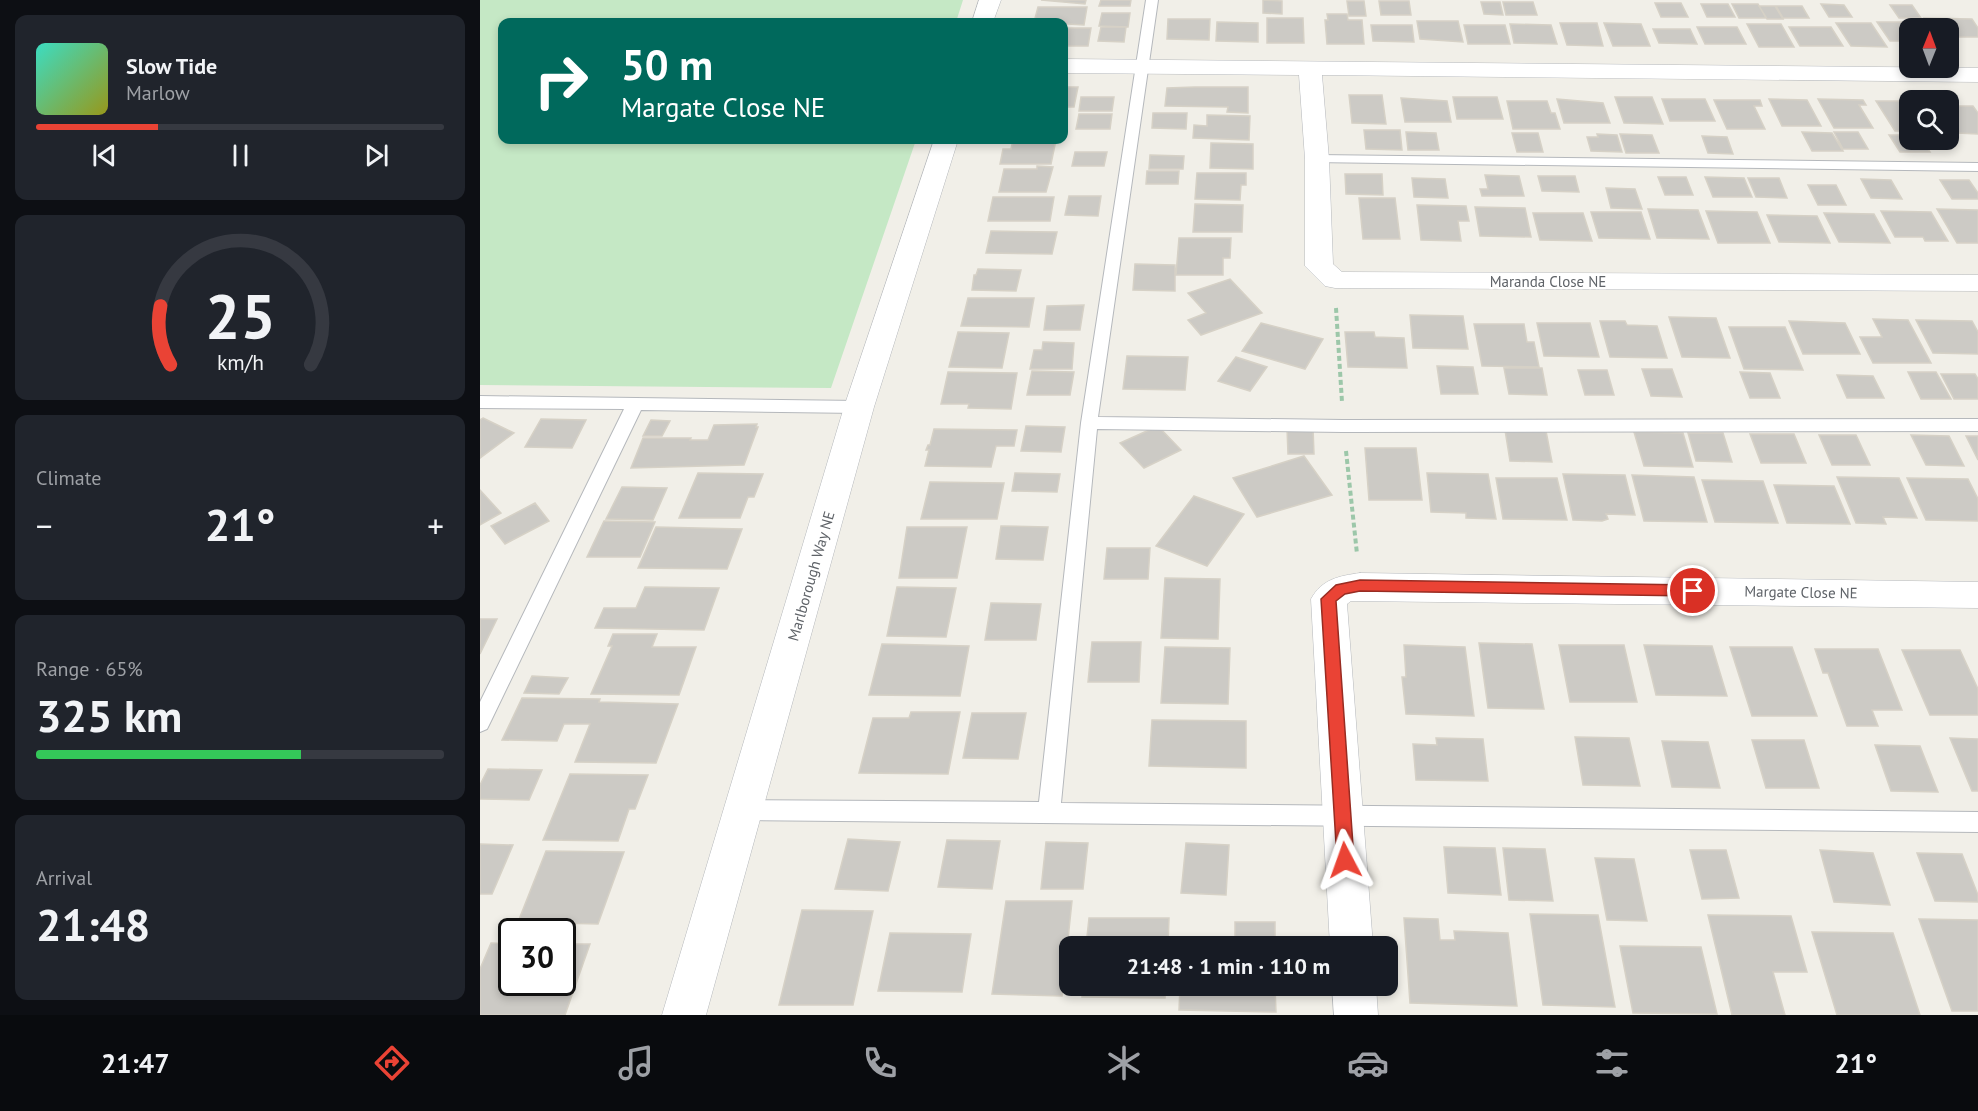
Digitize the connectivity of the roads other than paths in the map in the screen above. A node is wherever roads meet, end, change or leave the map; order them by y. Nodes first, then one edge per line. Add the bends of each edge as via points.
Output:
1 (990, 0) edge
2 (1152, 0) edge
3 (984, 18) edge
4 (1068, 66) edge
5 (1144, 67) junction
6 (1310, 70) junction
7 (1978, 75) edge
8 (945, 144) edge
9 (1317, 159) junction
10 (1978, 167) edge
11 (1978, 283) edge
12 (480, 402) edge
13 (635, 404) junction
14 (859, 407) junction
15 (1089, 423) junction
16 (1978, 425) edge
17 (1978, 595) edge
18 (480, 723) edge
19 (743, 810) junction
20 (1049, 812) junction
21 (1342, 816) junction
22 (1978, 822) edge
23 (1350, 936) edge
24 (1355, 996) edge
25 (684, 1015) edge
26 (1356, 1015) edge

1 - 3 street
2 - 5 lane
4 - 5 street
5 - 6 street
5 - 15 lane
6 - 7 street
6 - 9 street, Maranda Close NE
8 - 14 street, Marlborough Way NE
9 - 10 lane
9 - 11 street, Maranda Close NE via 1319,266 1335,280
12 - 13 lane
13 - 14 lane
13 - 18 lane
14 - 19 street, Marlborough Way NE
15 - 16 lane
15 - 20 lane
17 - 21 street, Margate Close NE via 1360,586 1341,589 1329,599
19 - 20 lane
19 - 25 street, Marlborough Way NE
20 - 21 lane
21 - 22 lane
21 - 23 street, Margate Close NE
24 - 26 street

